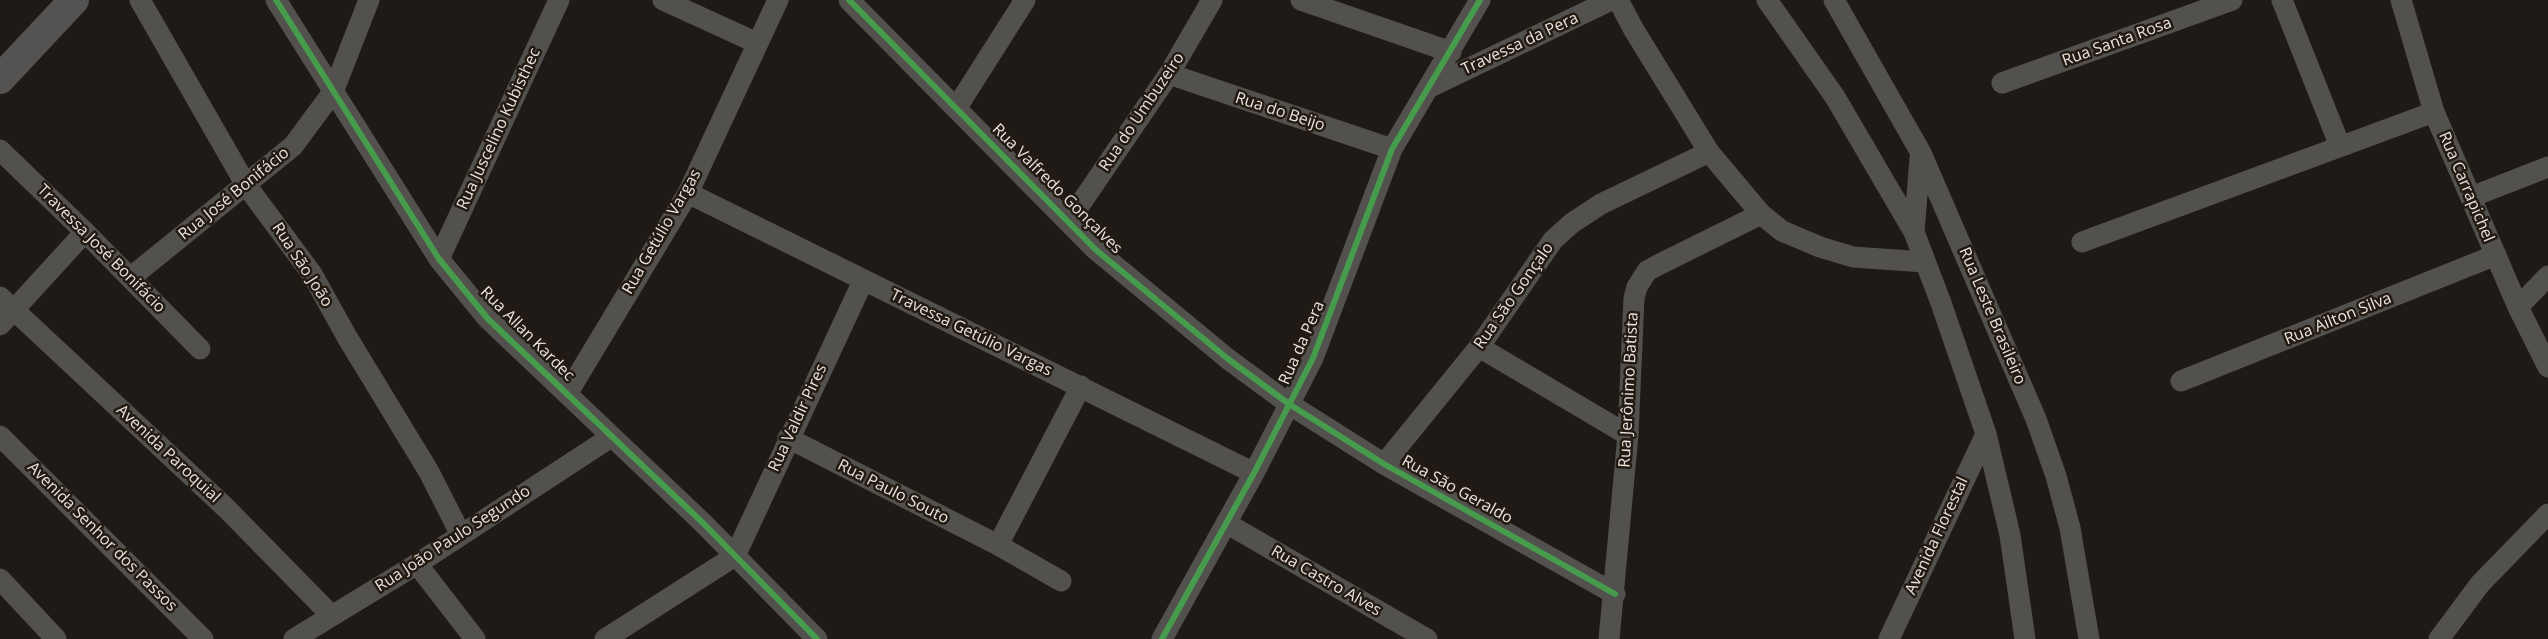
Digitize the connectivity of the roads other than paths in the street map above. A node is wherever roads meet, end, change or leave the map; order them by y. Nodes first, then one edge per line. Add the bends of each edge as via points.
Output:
1 (74, 0) edge
2 (140, 0) edge
3 (276, 0) edge
4 (369, 0) edge
5 (559, 0) edge
6 (663, 0) edge
7 (778, 0) edge
8 (849, 0) edge
9 (1025, 0) edge
10 (1212, 0) edge
11 (1301, 0) edge
12 (1480, 0) edge
13 (1611, 0) edge
14 (1618, 0) edge
15 (1767, 0) edge
16 (2232, 0) edge
17 (2282, 0) edge
18 (2401, 0) edge
19 (1841, 4) edge
20 (757, 43) junction
21 (1451, 52) junction
22 (1168, 74) junction
23 (0, 79) edge
24 (2002, 83) dead end
25 (1428, 89) junction
26 (333, 92) junction
27 (957, 107) junction
28 (2434, 111) junction
29 (2340, 146) junction
30 (1392, 149) junction
31 (0, 150) edge
32 (1709, 152) junction
33 (1921, 153) junction
34 (2548, 167) edge
35 (246, 185) junction
36 (688, 193) junction
37 (2471, 197) junction
38 (1761, 214) junction
39 (1068, 222) junction
40 (85, 232) junction
41 (1914, 232) junction
42 (2082, 242) dead end
43 (2496, 255) junction
44 (439, 259) junction
45 (1925, 262) junction
46 (2548, 276) edge
47 (130, 278) junction
48 (863, 280) junction
49 (2517, 307) junction
50 (4, 311) edge
51 (1479, 347) junction
52 (200, 349) dead end
53 (2548, 367) edge
54 (2181, 381) dead end
55 (1081, 386) junction
56 (567, 394) junction
57 (1289, 404) junction
58 (1986, 434) junction
59 (1628, 435) junction
60 (0, 436) edge
61 (611, 437) junction
62 (788, 438) junction
63 (1384, 464) junction
64 (1254, 472) junction
65 (2548, 514) edge
66 (1226, 523) junction
67 (460, 533) junction
68 (998, 545) junction
69 (735, 556) junction
70 (417, 564) junction
71 (1061, 581) dead end
72 (3, 588) edge
73 (1615, 594) junction
74 (332, 616) junction
75 (56, 639) edge
76 (202, 639) edge
77 (294, 639) edge
78 (475, 639) edge
79 (605, 639) edge
80 (817, 639) edge
81 (1162, 639) edge
82 (1427, 639) edge
83 (1609, 639) edge
84 (1889, 639) edge
85 (2025, 639) edge
86 (2089, 639) edge
87 (2439, 639) edge

1 - 23 street
2 - 35 street, Rua São João
3 - 26 street, Rua Allan Kardec
4 - 26 street, Rua José Bonifácio
5 - 44 street, Rua Juscelino Kubisthec
6 - 20 street
7 - 20 street, Rua Getúlio Vargas
8 - 27 street, Rua Valfredo Gonçalves
9 - 27 street
10 - 22 street, Rua do Umbuzeiro
11 - 21 street
12 - 21 street, Rua da Pera
13 - 25 street, Travessa da Pera
14 - 32 street
15 - 41 street via 1835,97
16 - 24 street, Rua Santa Rosa
17 - 29 street
18 - 28 street, Rua Carrapichel
19 - 33 street, Rua Leste Brasileiro
20 - 36 street, Rua Getúlio Vargas
21 - 25 street, Rua da Pera
22 - 30 street, Rua do Beijo
22 - 39 street, Rua do Umbuzeiro
25 - 30 street, Rua da Pera
26 - 35 street, Rua José Bonifácio via 293,146
26 - 44 street, Rua Allan Kardec
27 - 39 street, Rua Valfredo Gonçalves
28 - 29 street
28 - 37 street, Rua Carrapichel
29 - 42 street
30 - 57 street, Rua da Pera via 1313,358
31 - 40 street, Travessa José Bonifácio
32 - 38 street
32 - 51 street, Rua São Gonçalo via 1601,204 1572,223 1537,261
33 - 41 street
33 - 86 street, Rua Leste Brasileiro via 2036,419 2056,476 2070,528
34 - 37 street
35 - 47 street, Rua José Bonifácio
35 - 67 street, Rua São João via 312,274 429,472
36 - 48 street, Travessa Getúlio Vargas
36 - 56 street, Rua Getúlio Vargas
37 - 43 street, Rua Carrapichel
38 - 45 street via 1782,231 1820,248 1853,257
38 - 59 street, Rua Jerônimo Batista via 1658,265 1642,279 1634,298
39 - 57 street, Rua Valfredo Gonçalves via 1228,359
40 - 47 street, Travessa José Bonifácio
40 - 50 street
41 - 45 street
43 - 49 street, Rua Carrapichel
43 - 54 street, Rua Ailton Silva
44 - 56 street, Rua Allan Kardec via 488,319
45 - 58 street
46 - 49 street
47 - 52 street, Travessa José Bonifácio
48 - 55 street, Travessa Getúlio Vargas
48 - 62 street, Rua Valdir Pires
49 - 53 street, Rua Carrapichel
50 - 74 street, Avenida Paroquial via 183,467
51 - 59 street
51 - 63 street, Rua São Gonçalo
55 - 64 street, Travessa Getúlio Vargas
55 - 68 street
56 - 61 street, Rua Allan Kardec
57 - 63 street, Rua São Geraldo
57 - 64 street, Rua da Pera
58 - 84 street, Avenida Florestal
58 - 85 street via 2010,535
59 - 73 street, Rua Jerônimo Batista
60 - 76 street, Avenida Senhor dos Passos
61 - 67 street, Rua João Paulo Segundo
61 - 69 street, Rua Allan Kardec
62 - 68 street, Rua Paulo Souto
62 - 69 street, Rua Valdir Pires
63 - 73 street, Rua São Geraldo
64 - 66 street, Rua da Pera
65 - 87 street via 2480,584
66 - 81 street, Rua da Pera
66 - 82 street, Rua Castro Alves
67 - 70 street, Rua João Paulo Segundo
68 - 71 street, Rua Paulo Souto
69 - 79 street
69 - 80 street, Rua Allan Kardec
70 - 74 street, Rua João Paulo Segundo
70 - 78 street
72 - 75 street
73 - 83 street, Rua Jerônimo Batista
74 - 77 street, Rua João Paulo Segundo

